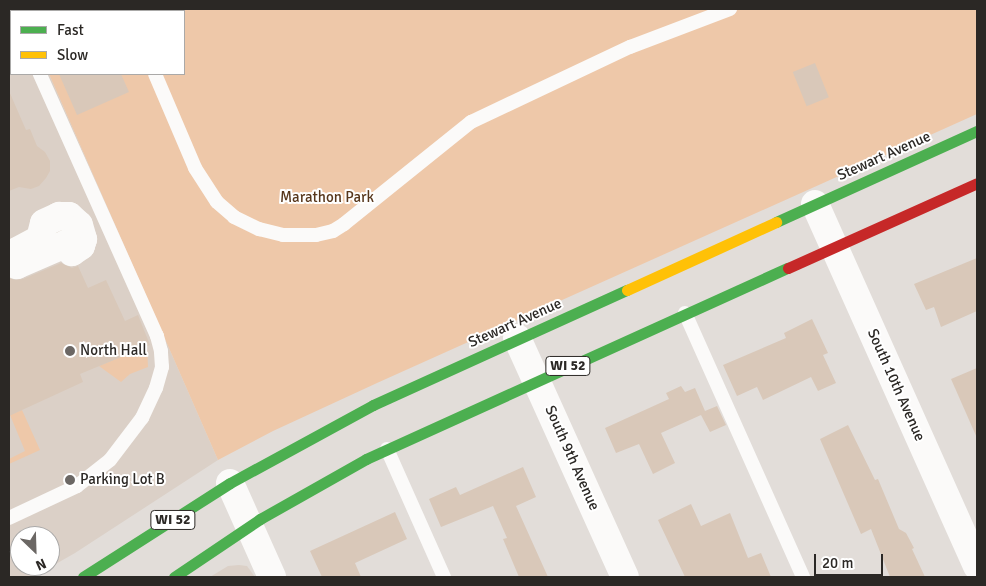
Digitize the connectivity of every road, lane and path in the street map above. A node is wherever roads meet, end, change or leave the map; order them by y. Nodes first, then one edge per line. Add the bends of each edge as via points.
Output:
1 (730, 9) edge
2 (40, 75) edge
3 (155, 75) edge
4 (977, 130) edge
5 (977, 183) edge
6 (815, 204) junction
7 (834, 248) junction
8 (685, 313) junction
9 (518, 338) junction
10 (537, 380) junction
11 (387, 449) junction
12 (230, 483) junction
13 (9, 518) edge
14 (250, 526) junction
15 (977, 566) edge
16 (83, 577) edge
17 (174, 577) edge
18 (272, 577) edge
19 (444, 577) edge
20 (625, 577) edge
21 (803, 577) edge

1 - 3 lane via 630,47 471,122 344,224 307,236 284,235 253,227 234,217 217,202 195,168
2 - 13 lane via 160,345 162,367 151,400 121,448 90,477
4 - 6 main road, Stewart Avenue / WI 52
5 - 7 main road, WI 52
6 - 7 street, South 10th Avenue
6 - 9 main road, Stewart Avenue / WI 52
7 - 8 main road, WI 52
7 - 15 street, South 10th Avenue
8 - 10 main road, WI 52
8 - 21 lane
9 - 10 street, South 9th Avenue
9 - 12 main road, Stewart Avenue / WI 52 via 338,422
10 - 11 main road, WI 52
10 - 20 street, South 9th Avenue
11 - 14 main road, WI 52
11 - 19 lane
12 - 14 street
12 - 16 main road, Stewart Avenue / WI 52
14 - 17 main road, WI 52
14 - 18 street

